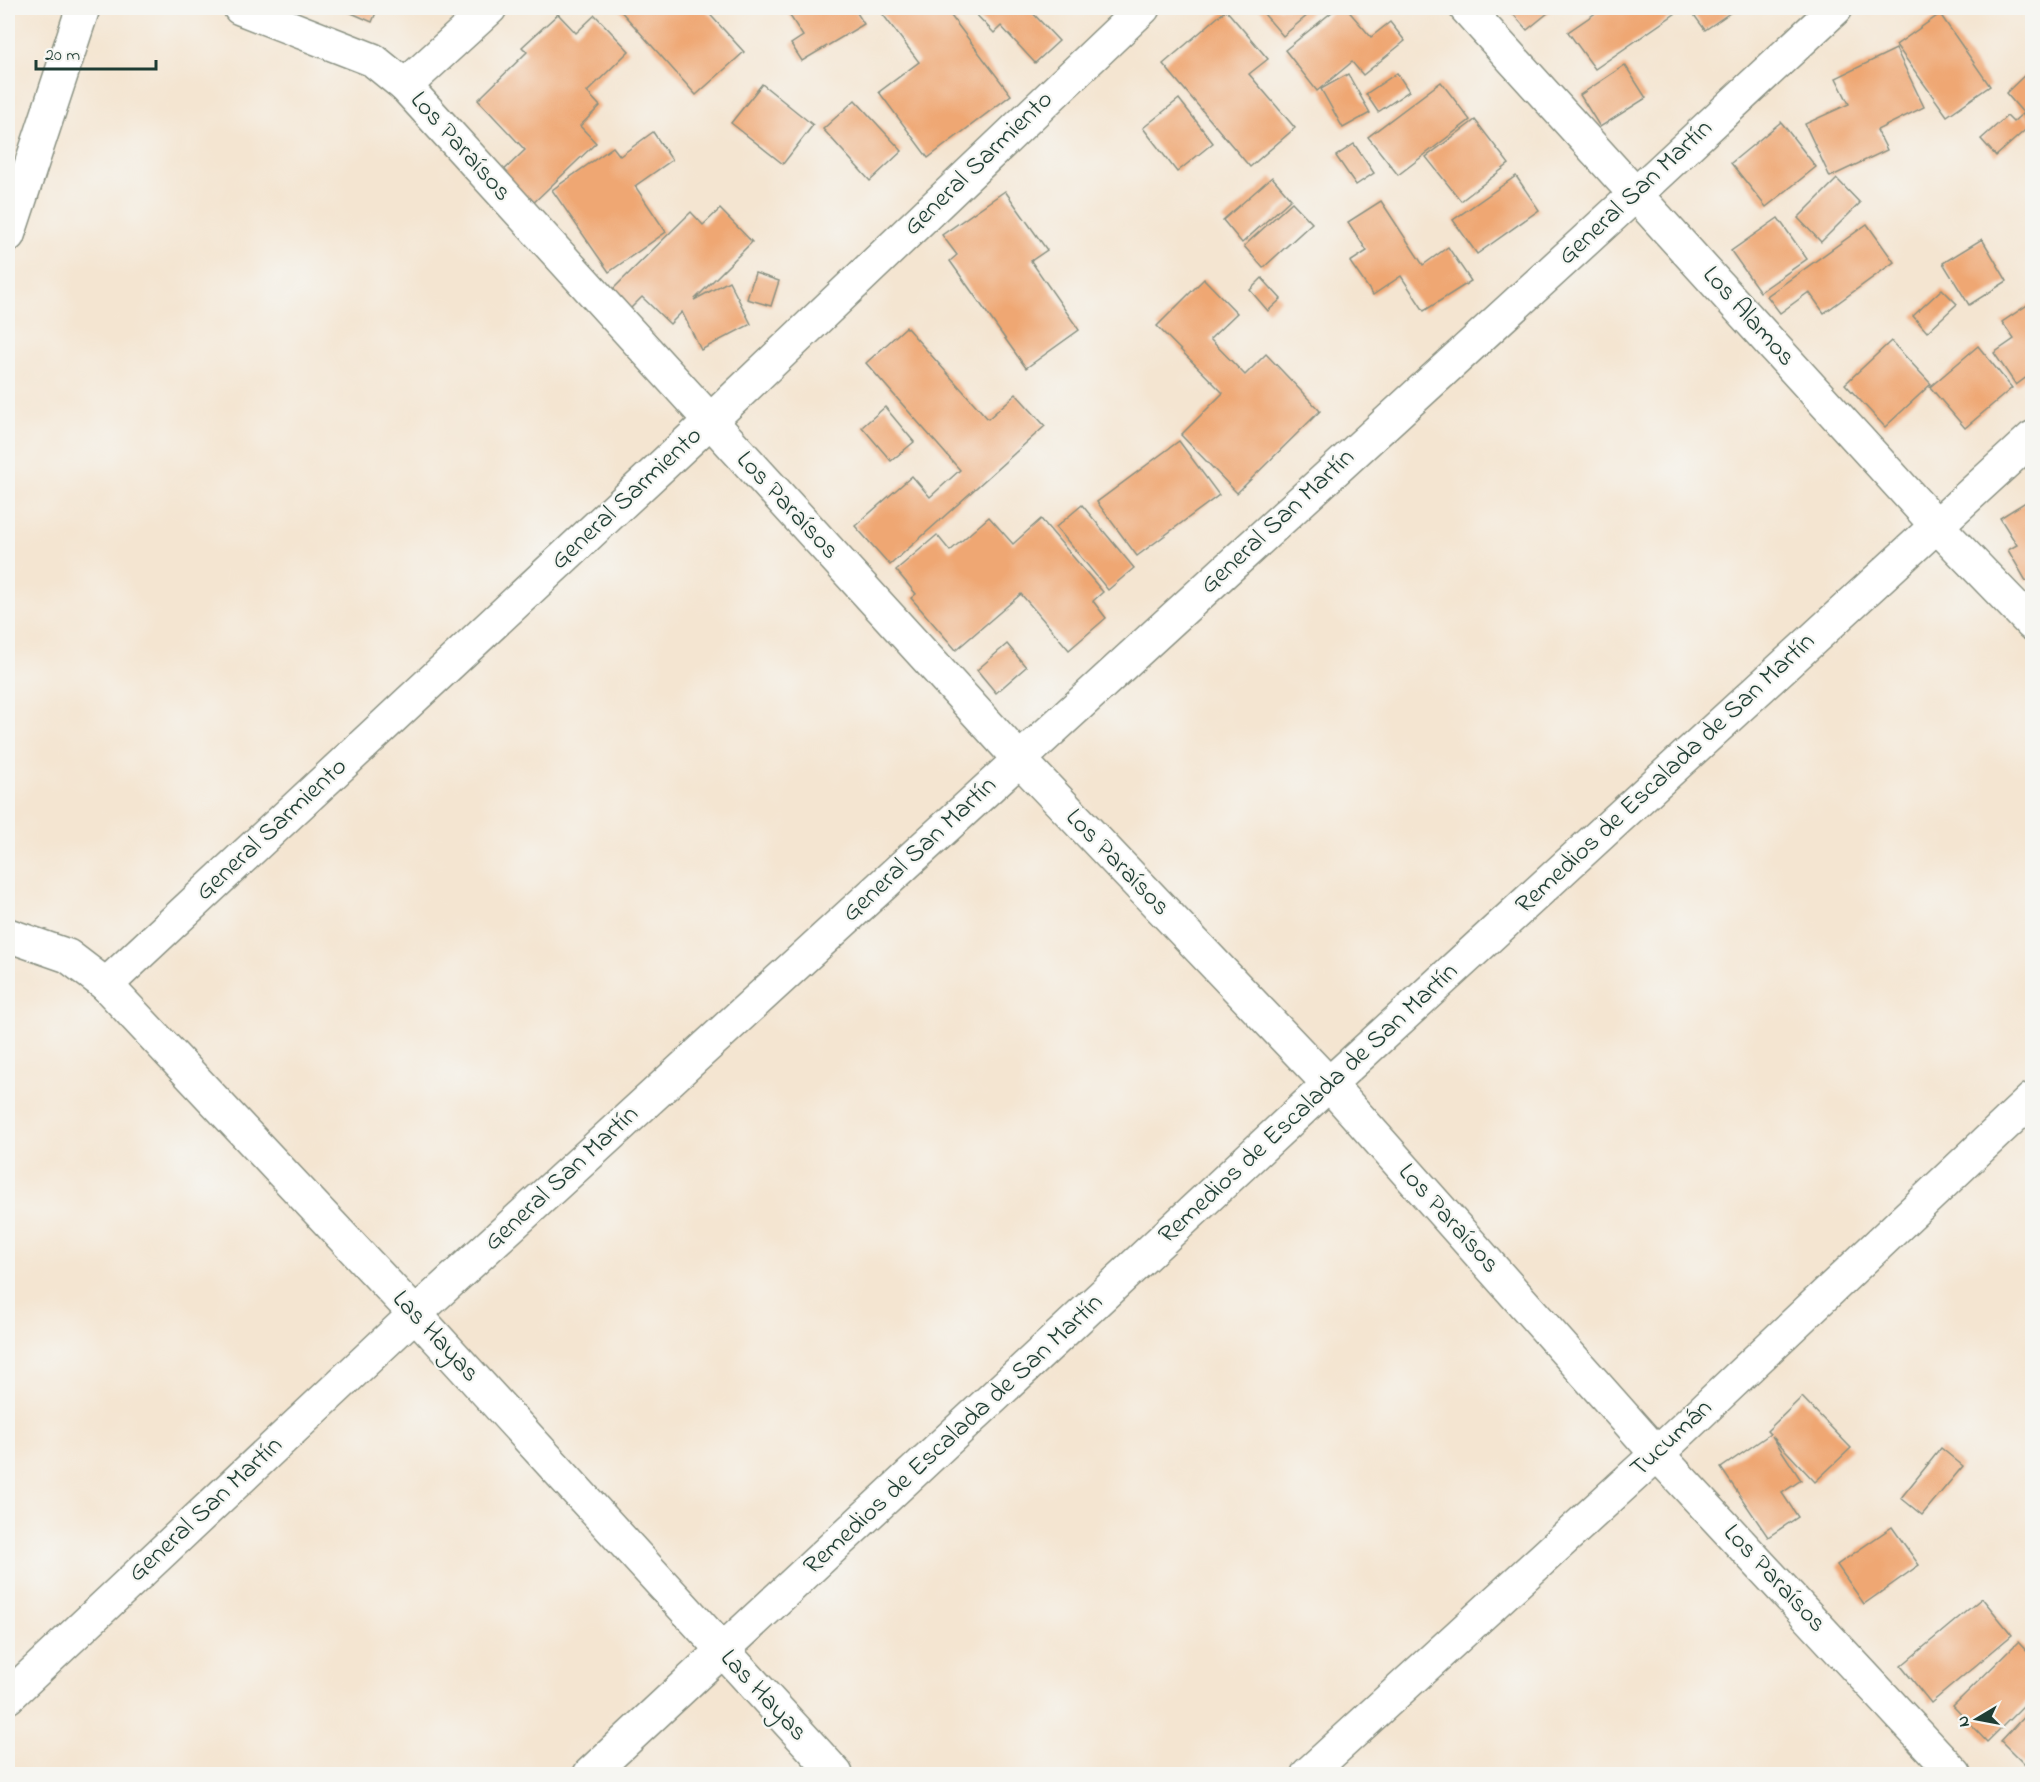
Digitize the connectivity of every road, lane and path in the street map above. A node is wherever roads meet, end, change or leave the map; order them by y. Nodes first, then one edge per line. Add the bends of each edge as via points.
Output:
1 (83, 8) edge
2 (240, 8) edge
3 (490, 8) edge
4 (1143, 8) edge
5 (1466, 8) edge
6 (1836, 8) edge
7 (405, 86) junction
8 (1636, 194) junction
9 (8, 235) edge
10 (709, 422) junction
11 (2032, 438) edge
12 (1937, 526) junction
13 (2032, 624) edge
14 (1019, 759) junction
15 (8, 935) edge
16 (106, 985) junction
17 (1329, 1084) junction
18 (2032, 1099) edge
19 (415, 1314) junction
20 (1657, 1454) junction
21 (723, 1652) junction
22 (8, 1697) edge
23 (590, 1774) edge
24 (836, 1774) edge
25 (1308, 1774) edge
26 (1955, 1774) edge

1 - 9 street
2 - 7 street, Los Paraísos via 373,60
3 - 7 street
4 - 10 street, General Sarmiento
5 - 8 street, Los Alamos
6 - 8 street, General San Martín
7 - 10 street, Los Paraísos
8 - 12 street, Los Alamos
8 - 14 street, General San Martín
10 - 14 street, Los Paraísos
10 - 16 street, General Sarmiento
11 - 12 street, Remedios de Escalada de San Martín
12 - 13 street, Los Alamos
12 - 17 street, Remedios de Escalada de San Martín
14 - 17 street, Los Paraísos
14 - 19 street, General San Martín
15 - 16 street, Las Hayas via 68,956
16 - 19 street, Las Hayas
17 - 20 street, Los Paraísos
17 - 21 street, Remedios de Escalada de San Martín
18 - 20 street, Tucumán
19 - 21 street, Las Hayas
19 - 22 street, General San Martín
20 - 25 street, Tucumán
20 - 26 street, Los Paraísos
21 - 23 street, Remedios de Escalada de San Martín
21 - 24 street, Las Hayas

